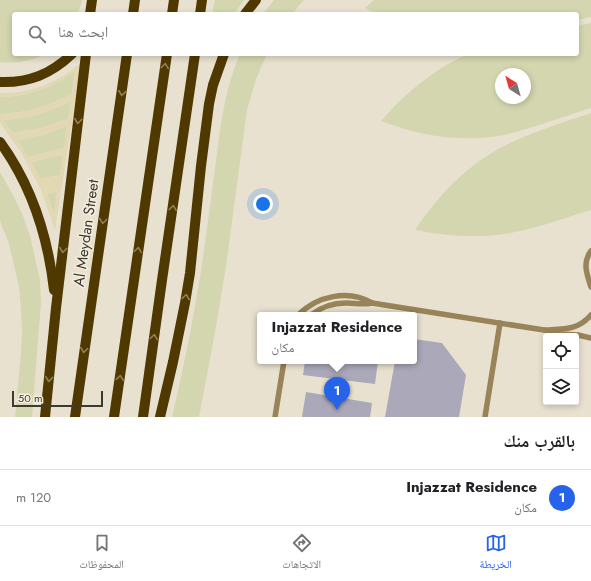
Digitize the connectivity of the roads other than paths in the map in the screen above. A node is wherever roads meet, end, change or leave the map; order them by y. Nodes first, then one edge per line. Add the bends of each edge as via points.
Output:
1 (92, 0) edge
2 (135, 0) edge
3 (174, 0) edge
4 (202, 0) edge
5 (256, 0) edge
6 (90, 12) edge
7 (133, 12) edge
8 (172, 12) edge
9 (200, 12) edge
10 (247, 12) edge
11 (70, 56) edge
12 (86, 56) edge
13 (127, 56) edge
14 (167, 56) edge
15 (195, 56) edge
16 (223, 56) edge
17 (0, 82) edge
18 (0, 142) edge
19 (591, 251) edge
20 (591, 287) edge
21 (372, 303) junction
22 (56, 308) junction
23 (301, 312) edge
24 (316, 312) edge
25 (591, 315) edge
26 (500, 323) junction
27 (544, 330) junction
28 (591, 338) edge
29 (284, 364) edge
30 (45, 417) edge
31 (75, 417) edge
32 (114, 417) edge
33 (143, 417) edge
34 (160, 417) edge
35 (275, 417) edge
36 (486, 417) edge

1 - 6 main road
2 - 7 main road
3 - 8 main road
4 - 9 main road
5 - 10 main road
11 - 17 main road via 55,68 39,76 22,81
12 -> 22 main road
13 -> 31 main road, Al Meydan Street
32 -> 14 main road
33 -> 15 main road
34 -> 16 main road via 190,273 209,104
18 - 22 main road via 26,186 41,224 51,264
19 - 20 lane via 586,268
21 - 23 lane via 351,296 329,297 313,303
21 - 24 lane via 338,303
21 - 26 lane
22 -> 30 main road
25 - 27 lane via 575,327
26 - 27 lane
26 - 36 lane
27 - 28 lane
29 - 35 lane

